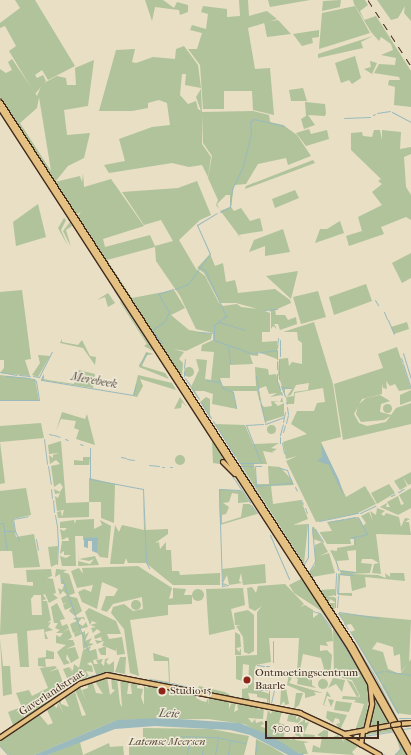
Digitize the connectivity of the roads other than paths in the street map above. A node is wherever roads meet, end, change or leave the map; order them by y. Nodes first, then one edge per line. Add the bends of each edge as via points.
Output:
1 (0, 102) edge
2 (0, 108) edge
3 (223, 462) dead end
4 (255, 501) junction
5 (370, 680) junction
6 (411, 723) edge
7 (370, 728) junction
8 (364, 731) junction
9 (344, 734) junction
10 (0, 738) edge
11 (361, 745) junction
12 (411, 750) edge
13 (380, 755) edge
14 (410, 755) edge

1 - 12 highway via 353,646
2 - 4 highway
3 - 4 highway
4 - 5 highway
5 - 7 highway
5 - 14 highway
6 - 7 main road, bridge
7 - 8 highway
8 - 9 main road
8 - 11 main road
9 - 10 main road, Gaverlandstraat via 311,716 163,683 99,676 80,684
9 - 11 main road, Gaverlandstraat
11 - 13 main road, Gaverlandstraat

